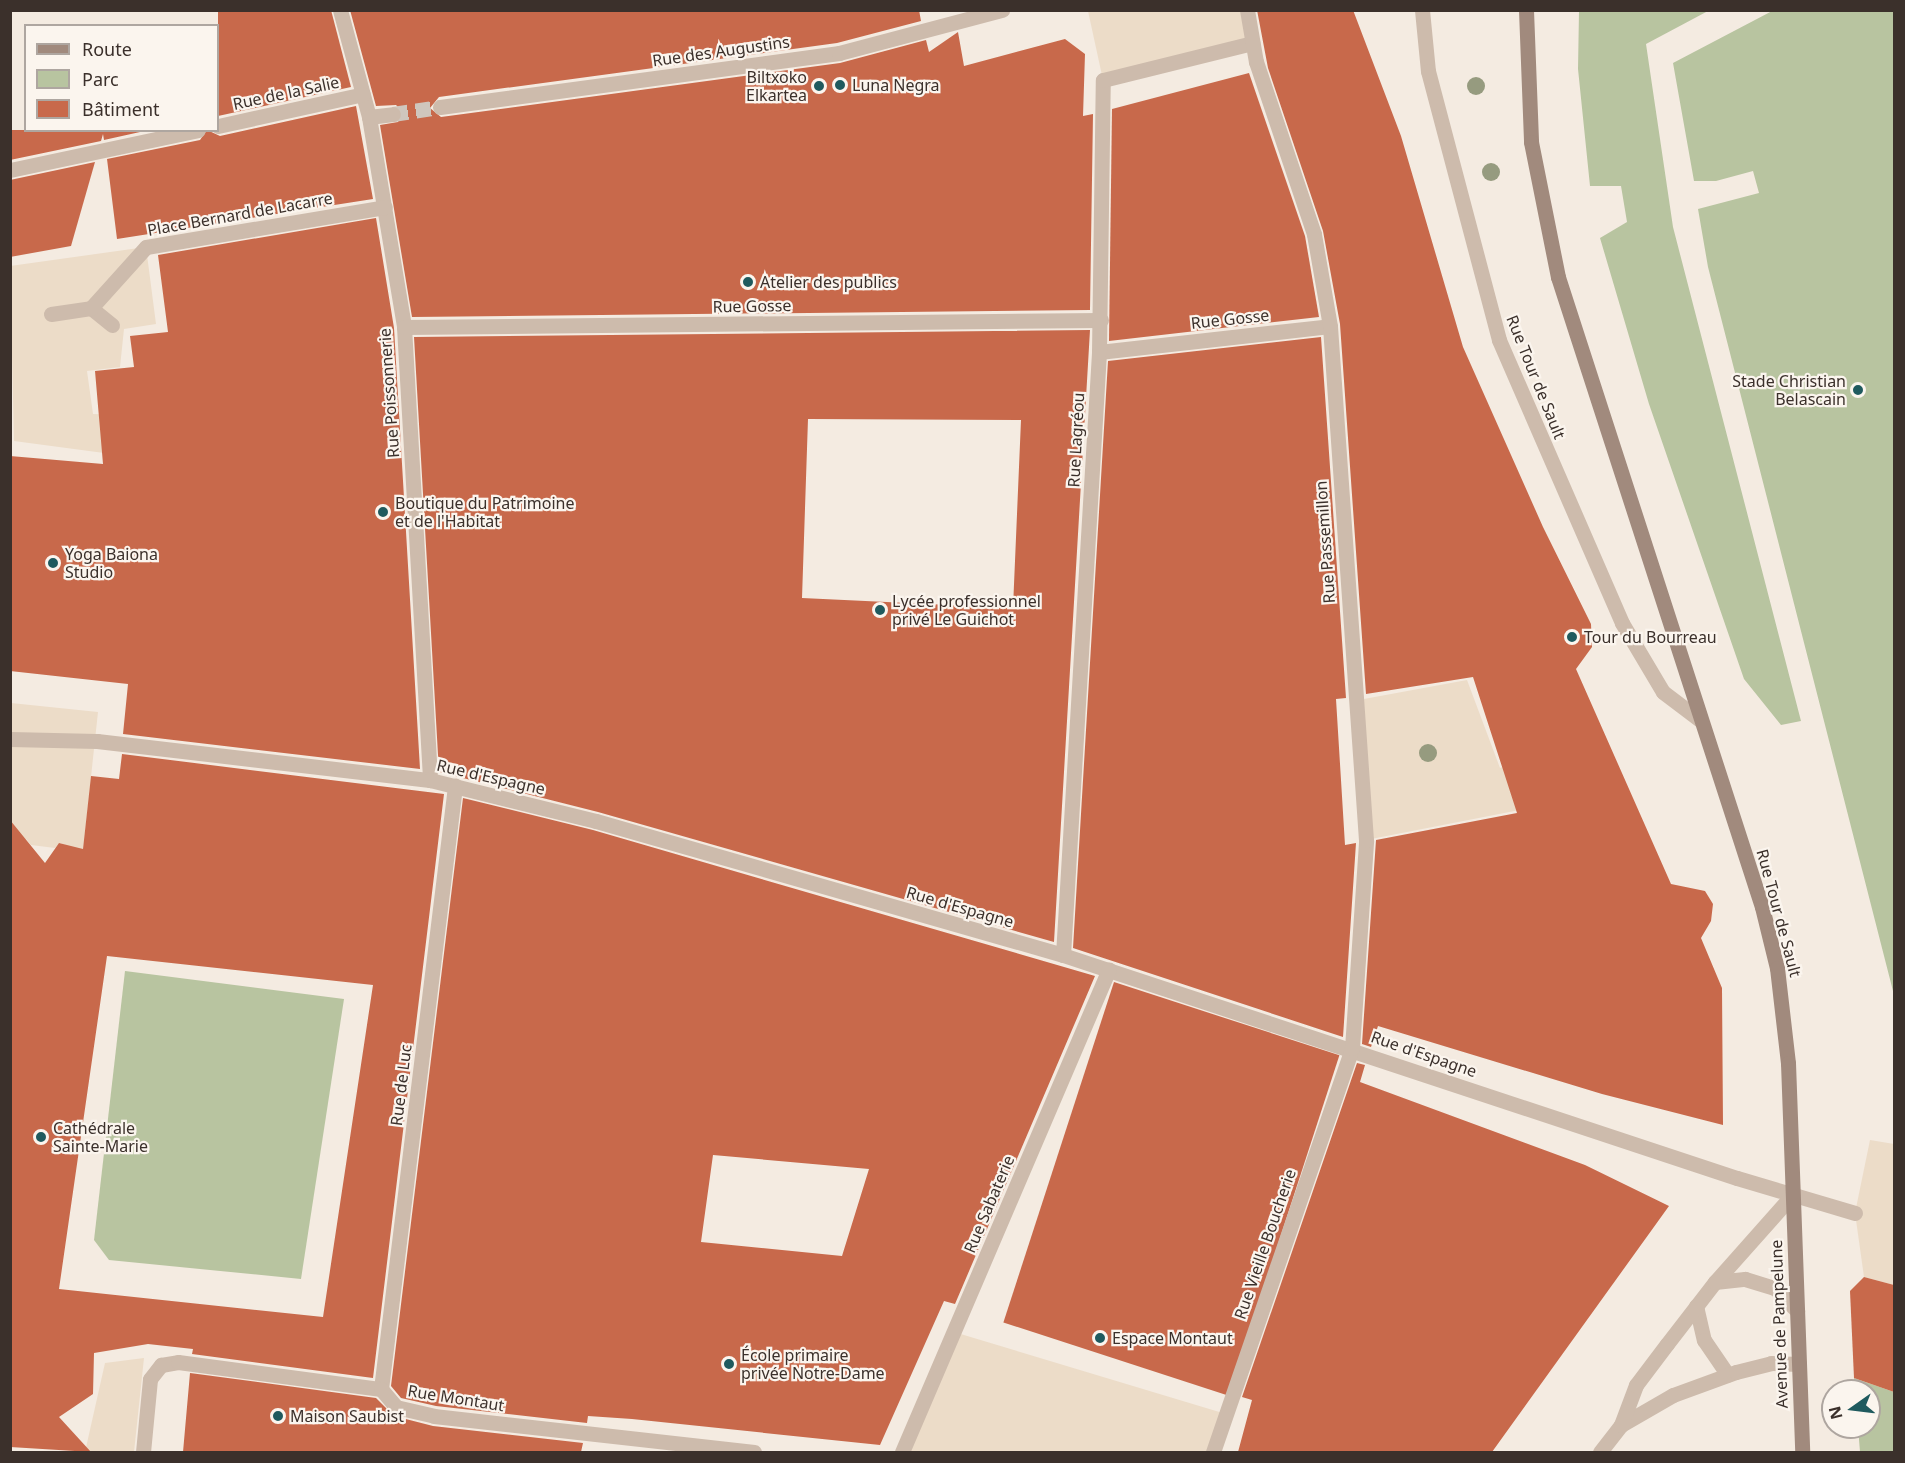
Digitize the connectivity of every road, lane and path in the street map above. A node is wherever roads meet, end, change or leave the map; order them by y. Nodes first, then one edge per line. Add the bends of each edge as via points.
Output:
1 (340, 10) edge
2 (1002, 10) edge
3 (1247, 10) edge
4 (1422, 10) edge
5 (1526, 10) edge
6 (1252, 43) junction
7 (363, 94) junction
8 (440, 107) tunnel mouth
9 (393, 114) tunnel mouth
10 (369, 117) junction
11 (219, 126) edge
12 (189, 132) edge
13 (10, 170) edge
14 (385, 207) junction
15 (92, 308) junction
16 (51, 314) dead end
17 (1101, 320) junction
18 (112, 324) dead end
19 (1330, 326) junction
20 (404, 327) junction
21 (1099, 352) junction
22 (1700, 720) junction
23 (10, 739) edge
24 (430, 780) junction
25 (455, 786) junction
26 (1063, 955) junction
27 (1109, 969) junction
28 (1352, 1048) junction
29 (1793, 1194) junction
30 (1856, 1214) dead end
31 (1715, 1282) junction
32 (1696, 1306) junction
33 (1797, 1311) junction
34 (1799, 1364) junction
35 (1728, 1375) junction
36 (381, 1389) junction
37 (1621, 1425) junction
38 (903, 1450) edge
39 (143, 1452) edge
40 (754, 1452) edge
41 (1213, 1452) edge
42 (1600, 1452) edge
43 (1802, 1452) edge

1 - 7 street, Rue Poissonnerie
2 - 8 street, Rue des Augustins via 839,53
3 - 6 street
4 - 22 street, Rue Tour de Sault via 1428,71 1499,340 1622,623 1663,692
5 - 22 street, Rue Tour de Sault via 1531,142 1543,218 1580,350
6 - 17 street, Rue Lagréou via 1103,80
6 - 19 street, Rue Passemillon via 1314,234
7 - 10 street, Rue Poissonnerie
7 - 11 street, Rue de la Salie
9 - 10 street
10 - 14 street, Rue Poissonnerie
12 - 13 street
14 - 15 street, Place Bernard de Lacarre via 146,247
14 - 20 street, Rue Poissonnerie
15 - 16 street
15 - 18 street
17 - 20 street, Rue Gosse
17 - 21 street, Rue Lagréou
19 - 21 street, Rue Gosse
19 - 28 street, Rue Passemillon via 1353,701 1366,840
20 - 24 street, Rue Poissonnerie
21 - 26 street, Rue Lagréou
22 - 29 street, Rue Tour de Sault via 1762,907 1777,968 1788,1063
23 - 24 street, Rue d'Espagne via 97,741
24 - 25 street, Rue d'Espagne
25 - 26 street, Rue d'Espagne via 608,824
25 - 36 street, Rue de Luc
26 - 27 street, Rue d'Espagne
27 - 28 street, Rue d'Espagne
27 - 38 street, Rue Sabaterie
28 - 29 street, Rue d'Espagne
28 - 41 street, Rue Vieille Boucherie
29 - 30 street, Rue d'Espagne
29 - 31 street
29 - 33 street, Avenue de Pampelune
31 - 32 street
31 - 33 street via 1745,1279 1775,1288
32 - 35 street via 1704,1340
32 - 37 street via 1636,1385
33 - 34 street, Avenue de Pampelune
34 - 35 street via 1771,1363
34 - 43 street, Avenue de Pampelune
35 - 37 street via 1673,1395
36 - 39 street via 178,1362 160,1365 150,1379
36 - 40 street, Rue Montaut via 396,1407 434,1416
37 - 42 street

